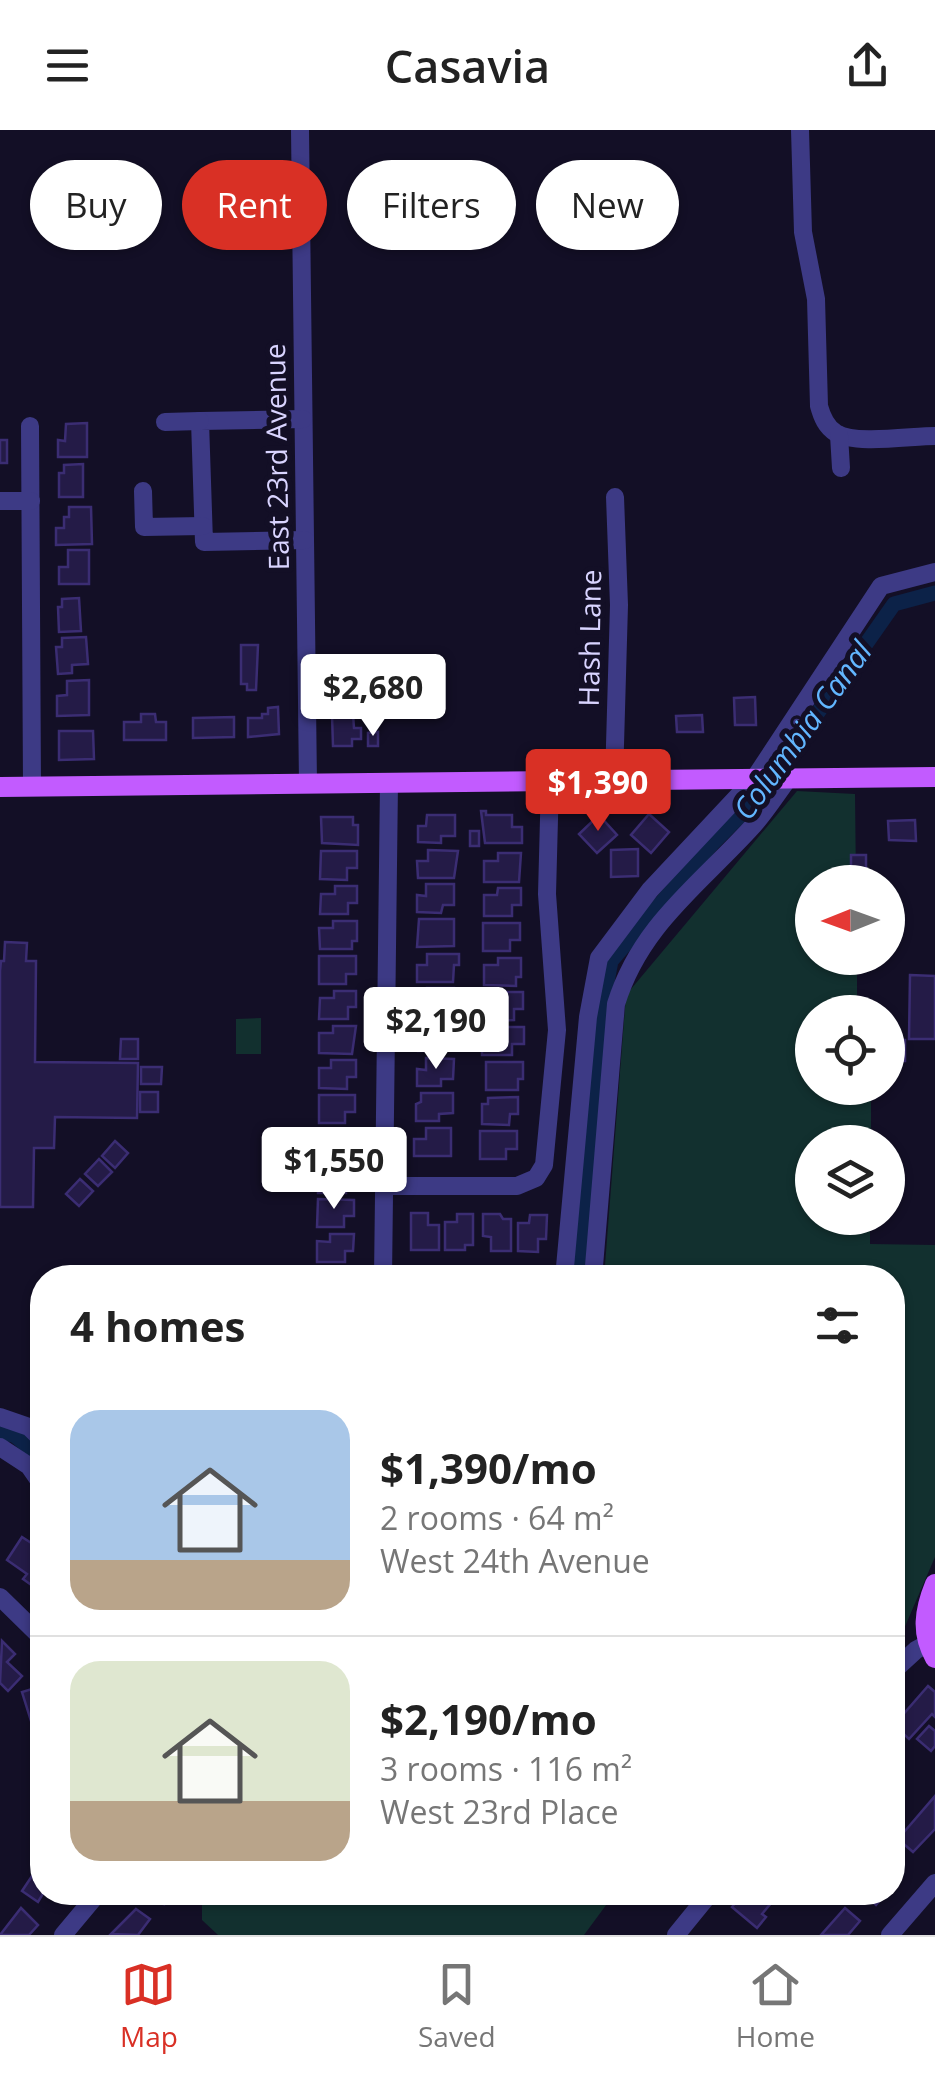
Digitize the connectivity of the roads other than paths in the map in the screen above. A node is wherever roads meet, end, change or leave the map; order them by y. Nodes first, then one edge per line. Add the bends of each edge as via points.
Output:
1 (300, 130) edge
2 (800, 130) edge
3 (303, 420) junction
4 (200, 421) junction
5 (165, 422) dead end
6 (30, 426) dead end
7 (835, 432) junction
8 (935, 436) edge
9 (841, 468) dead end
10 (142, 491) dead end
11 (615, 497) dead end
12 (0, 501) edge
13 (32, 501) junction
14 (204, 526) junction
15 (305, 540) junction
16 (935, 572) edge
17 (935, 776) edge
18 (771, 779) junction
19 (614, 780) junction
20 (550, 781) junction
21 (389, 783) junction
22 (308, 784) junction
23 (32, 786) junction
24 (0, 787) edge
25 (549, 1140) junction
26 (577, 1143) junction
27 (384, 1186) junction
28 (383, 1265) edge
29 (565, 1265) edge
30 (594, 1265) edge
31 (0, 1417) edge
32 (30, 1428) edge
33 (0, 1447) edge
34 (30, 1467) edge
35 (935, 1584) edge
36 (0, 1597) edge
37 (30, 1626) edge
38 (931, 1651) edge
39 (905, 1660) edge
40 (935, 1882) edge
41 (88, 1905) edge
42 (700, 1905) edge
43 (63, 1935) edge
44 (676, 1935) edge
45 (890, 1935) edge

1 - 3 street, East 23rd Avenue
2 - 7 street via 818,406
3 - 4 street
3 - 15 street, East 23rd Avenue
4 - 5 street
4 - 14 street
6 - 13 street
7 - 8 street via 850,438
7 - 9 street
10 - 14 street via 144,527
11 - 19 street, Hash Lane via 620,606
12 - 13 street
13 - 23 street
14 - 15 street via 204,542
15 - 22 street, East 23rd Avenue
16 - 18 street via 881,586
17 - 18 main road
18 - 19 main road
18 - 26 street via 650,890 599,958
18 - 30 street via 754,826 666,915 626,970 616,1004
19 - 20 main road
20 - 21 main road
20 - 25 street via 548,894 558,1005
21 - 22 main road
21 - 27 street
22 - 23 main road
23 - 24 main road
25 - 26 street
25 - 27 street via 536,1178 516,1186
26 - 29 street
27 - 28 street
31 - 32 street
33 - 34 street
35 - 38 main road via 924,1625
36 - 37 street
38 - 39 street via 916,1650
40 - 45 street
41 - 43 street
42 - 44 street

